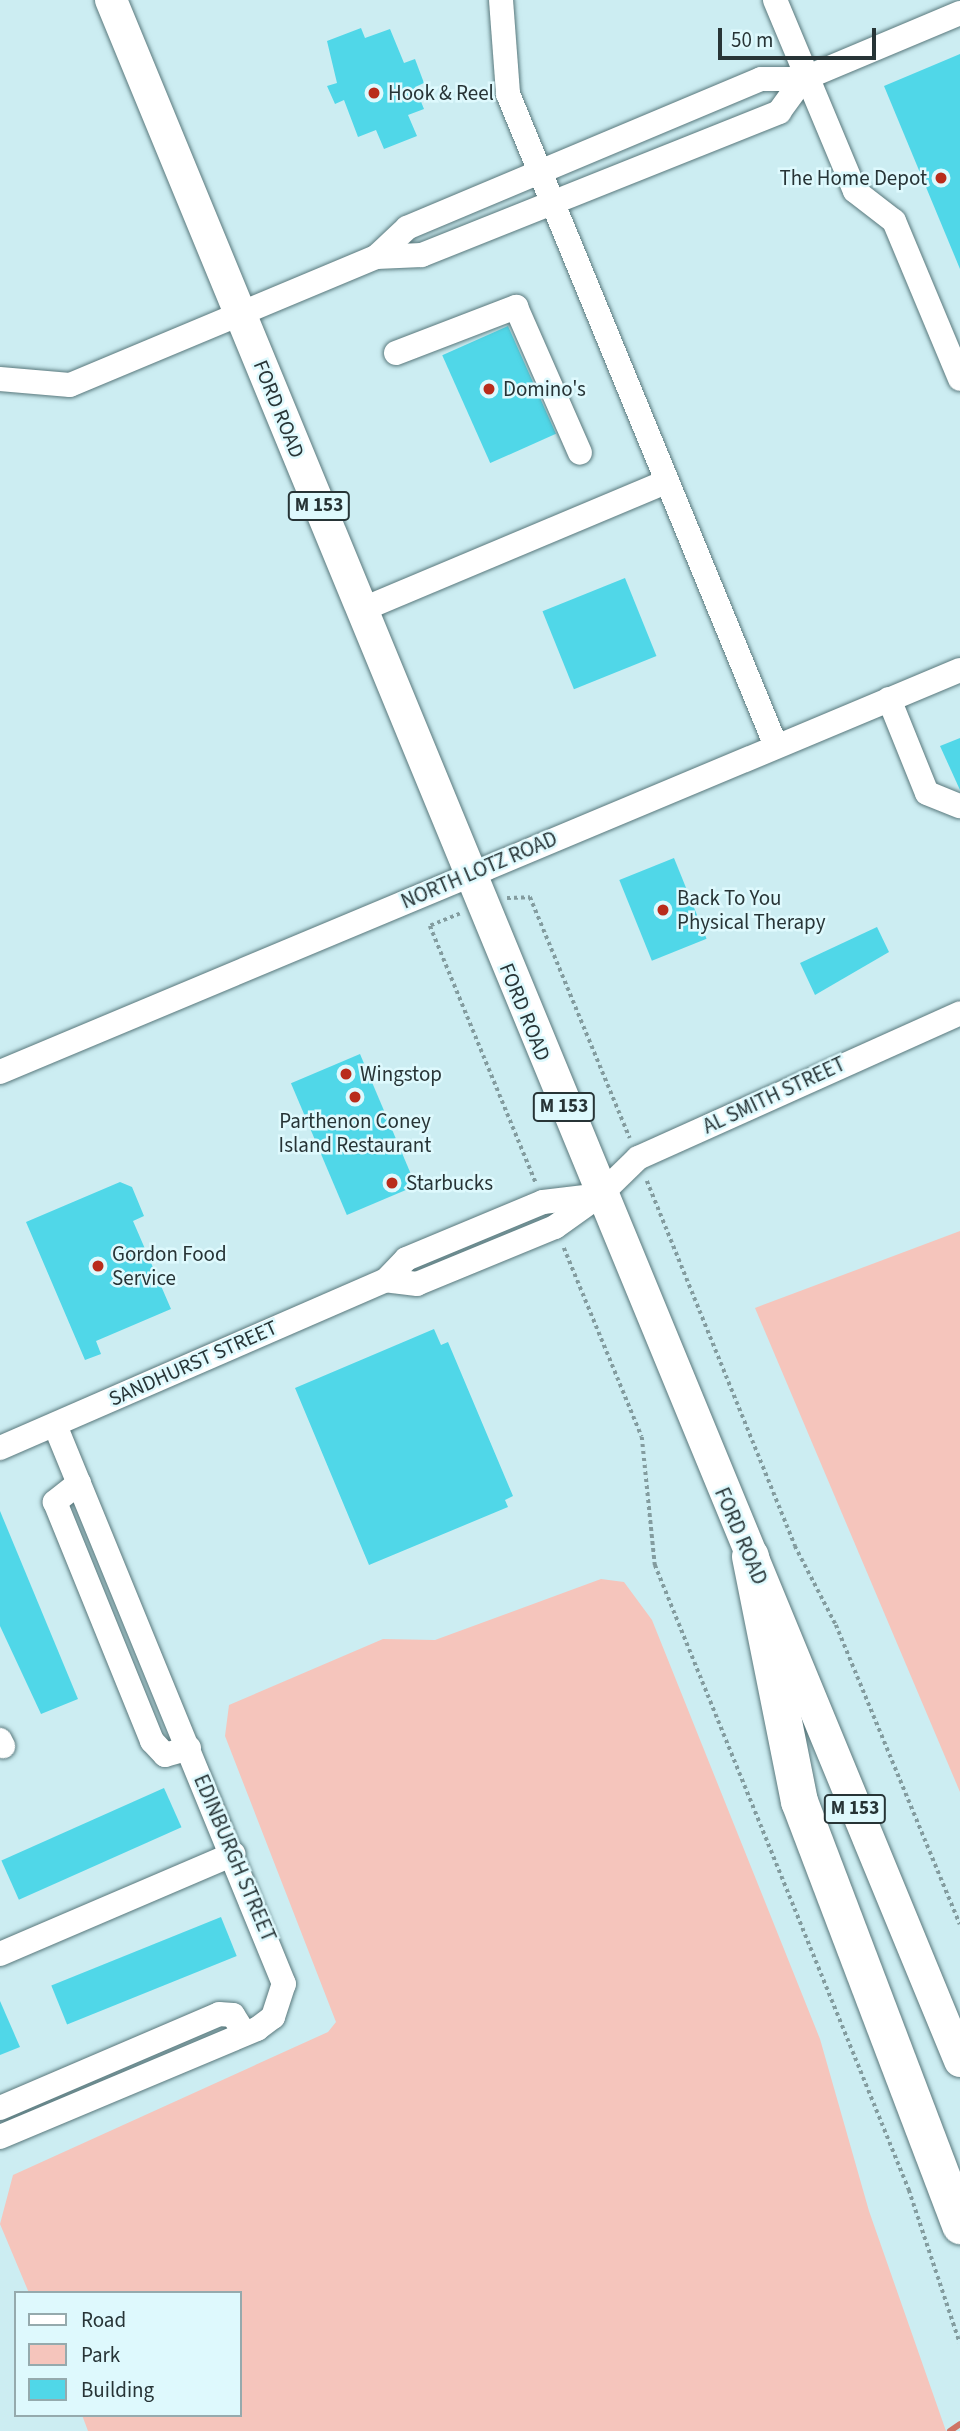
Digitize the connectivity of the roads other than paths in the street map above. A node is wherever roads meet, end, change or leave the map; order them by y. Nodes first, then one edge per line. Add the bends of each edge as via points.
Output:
1 (111, 0) edge
2 (501, 0) edge
3 (775, 0) edge
4 (960, 13) edge
5 (803, 79) junction
6 (538, 173) junction
7 (550, 204) junction
8 (376, 257) junction
9 (240, 314) junction
10 (396, 353) dead end
11 (0, 379) edge
12 (960, 379) edge
13 (580, 453) dead end
14 (666, 482) junction
15 (361, 610) junction
16 (960, 670) edge
17 (889, 699) junction
18 (776, 746) junction
19 (960, 806) edge
20 (469, 874) junction
21 (960, 1013) edge
22 (0, 1072) edge
23 (600, 1195) junction
24 (55, 1425) junction
25 (0, 1448) edge
26 (750, 1556) junction
27 (233, 1854) junction
28 (0, 1954) edge
29 (245, 2035) junction
30 (960, 2061) edge
31 (0, 2108) edge
32 (0, 2137) edge
33 (960, 2225) edge

1 - 9 main road, FORD ROAD / M 153
2 - 6 street via 508,94
3 - 5 street
4 - 5 street
5 - 6 street via 761,79
5 - 7 street via 779,112
5 - 12 street via 855,191 894,221
6 - 7 street
6 - 8 street via 407,228
7 - 8 street via 422,255
7 - 14 street
8 - 9 street
9 - 11 street via 70,386
9 - 15 main road, FORD ROAD / M 153
10 - 13 street via 516,307
14 - 15 street
14 - 18 street
15 - 20 main road, FORD ROAD / M 153
16 - 17 street, NORTH LOTZ ROAD
17 - 18 street, NORTH LOTZ ROAD
17 - 19 street via 927,793
18 - 20 street, NORTH LOTZ ROAD
20 - 22 street, NORTH LOTZ ROAD
20 - 23 main road, FORD ROAD / M 153
21 - 23 street, AL SMITH STREET via 638,1158
23 - 24 street, SANDHURST STREET via 555,1227 417,1284 386,1280
23 - 26 main road, FORD ROAD / M 153
24 - 25 street, SANDHURST STREET
24 - 27 street, EDINBURGH STREET
26 - 30 main road, FORD ROAD / M 153
26 - 33 highway via 799,1801
27 - 28 street
27 - 29 street, EDINBURGH STREET via 284,1984 273,2017
29 - 31 street via 233,2015 219,2014
29 - 32 street, EDINBURGH STREET

